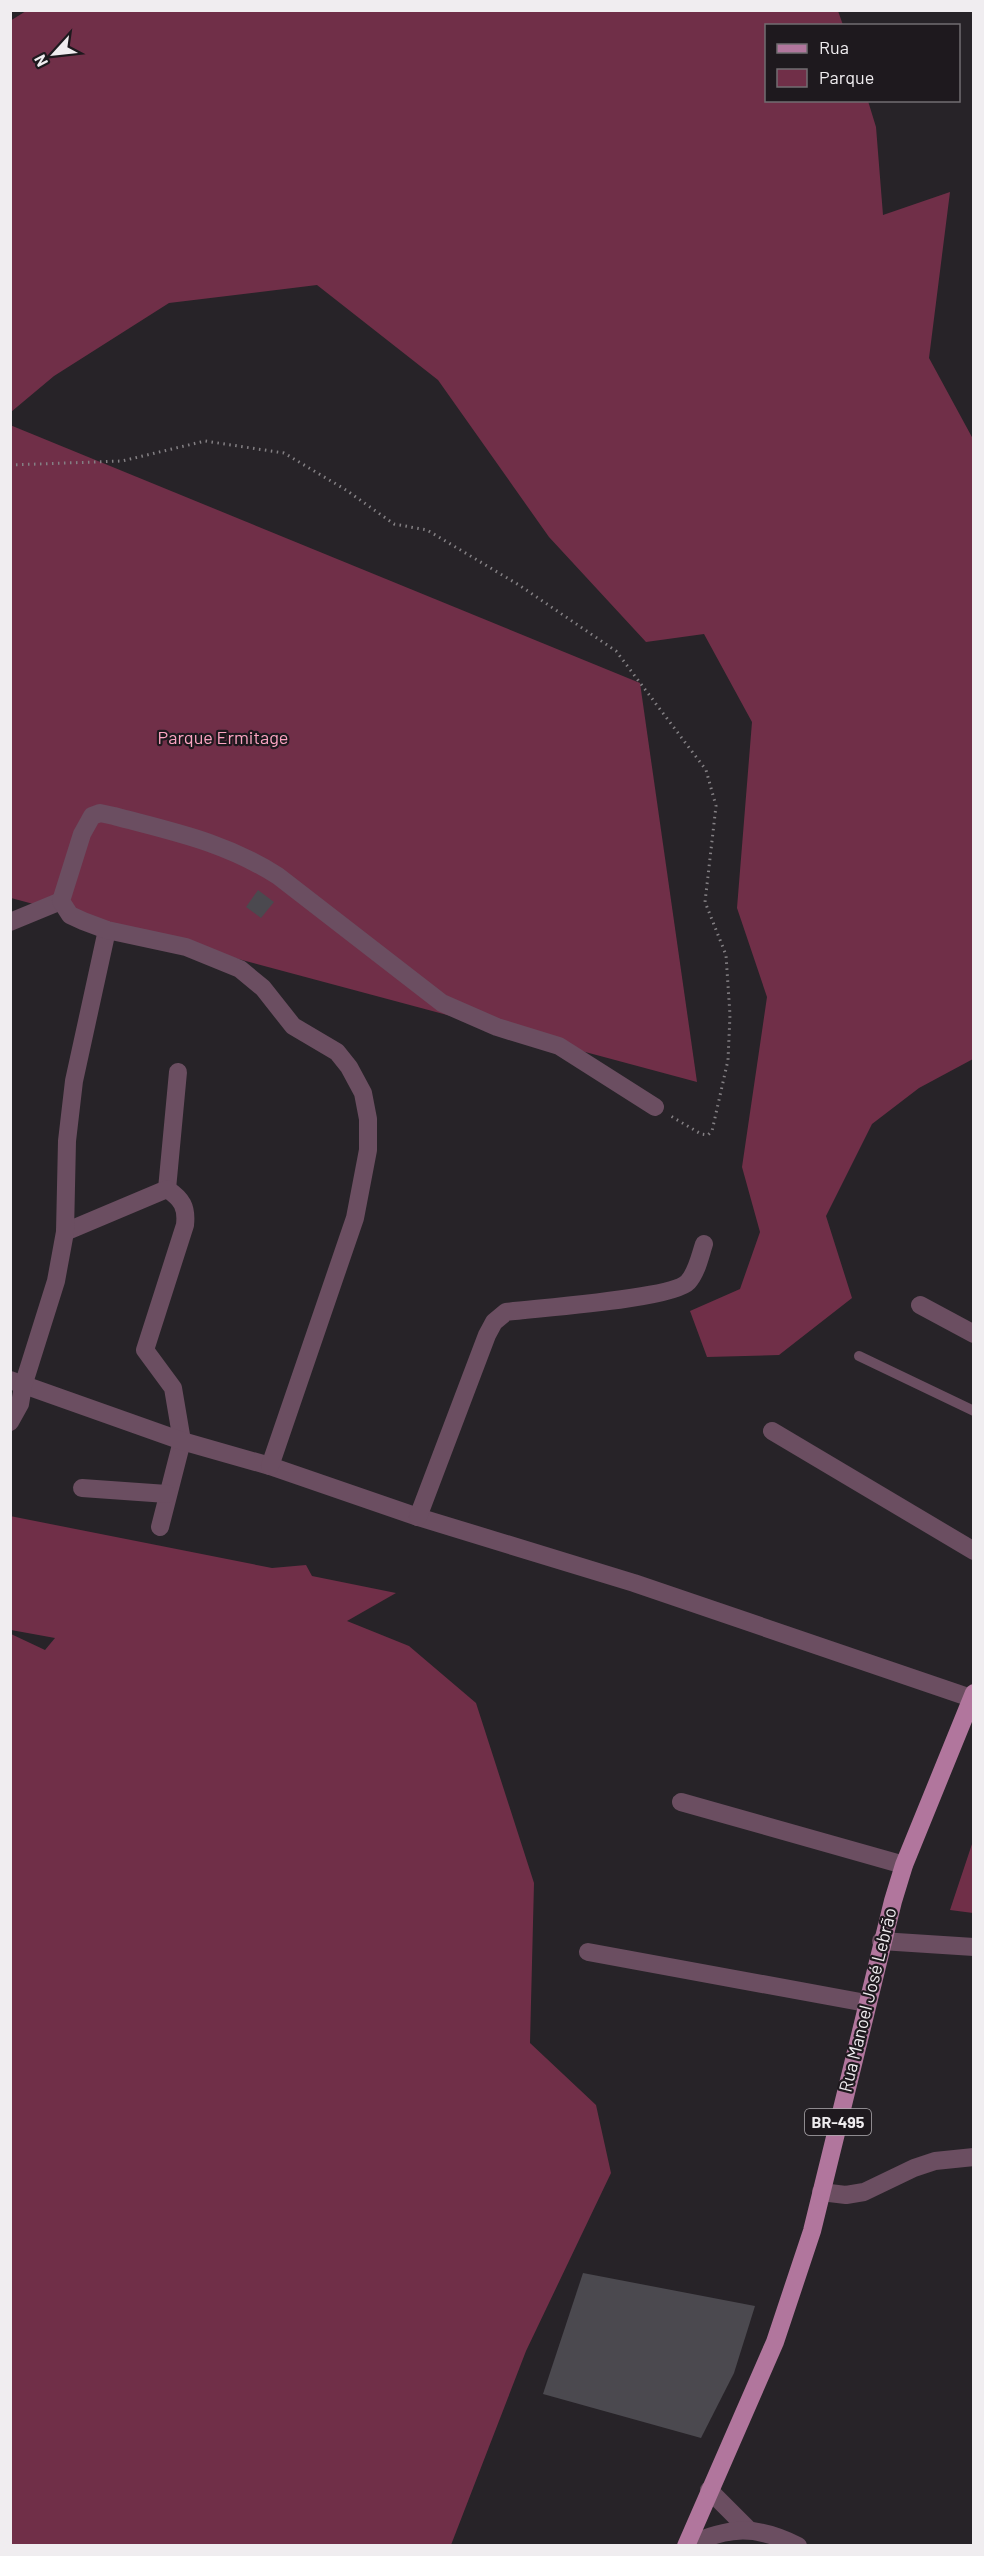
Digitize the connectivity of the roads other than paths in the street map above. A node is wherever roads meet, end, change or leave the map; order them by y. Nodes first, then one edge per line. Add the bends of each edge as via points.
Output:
1 (61, 901) junction
2 (10, 922) edge
3 (107, 930) junction
4 (178, 1072) dead end
5 (655, 1107) road end
6 (167, 1189) junction
7 (64, 1232) junction
8 (704, 1244) dead end
9 (921, 1305) dead end
10 (974, 1334) edge
11 (859, 1356) dead end
12 (17, 1383) edge
13 (974, 1411) edge
14 (10, 1422) edge
15 (772, 1431) dead end
16 (182, 1441) junction
17 (270, 1466) junction
18 (81, 1488) dead end
19 (167, 1494) junction
20 (418, 1517) junction
21 (160, 1527) dead end
22 (974, 1551) edge
23 (973, 1696) edge
24 (681, 1802) dead end
25 (904, 1865) junction
26 (881, 1941) junction
27 (974, 1947) edge
28 (588, 1952) dead end
29 (866, 2002) junction
30 (974, 2157) edge
31 (821, 2192) junction
32 (709, 2490) junction
33 (748, 2529) junction
34 (687, 2546) edge
35 (798, 2546) edge

1 - 2 street
1 - 3 street via 70,915
1 - 5 street via 82,834 92,816 100,813 204,839 253,860 278,876 442,1003 497,1027 559,1046
3 - 7 street via 74,1081 67,1141
3 - 17 street via 186,947 240,969 263,988 293,1026 337,1052 367,1104 368,1150 355,1218
4 - 6 street
6 - 7 street
6 - 16 street via 184,1204 187,1213 145,1350 173,1388
7 - 12 street via 56,1281
8 - 20 street via 695,1270 677,1290 501,1314 487,1335
9 - 10 street
11 - 13 lane
12 - 14 street via 20,1404
12 - 16 street
15 - 22 street
16 - 17 street
16 - 19 street
17 - 20 street
18 - 19 street
19 - 21 street
20 - 23 street via 634,1583
23 - 25 main road, Rua Manoel José Lebrão / BR-495
24 - 25 street
25 - 26 main road, Rua Manoel José Lebrão / BR-495
26 - 27 street
26 - 29 main road, Rua Manoel José Lebrão / BR-495
28 - 29 street
29 - 31 main road, Rua Manoel José Lebrão / BR-495
30 - 31 street via 935,2161 864,2192
31 - 32 main road, Rua Manoel José Lebrão / BR-495 via 775,2342
32 - 33 street
32 - 34 main road, Rua Manoel José Lebrão / BR-495
33 - 34 street via 721,2532
33 - 35 street

